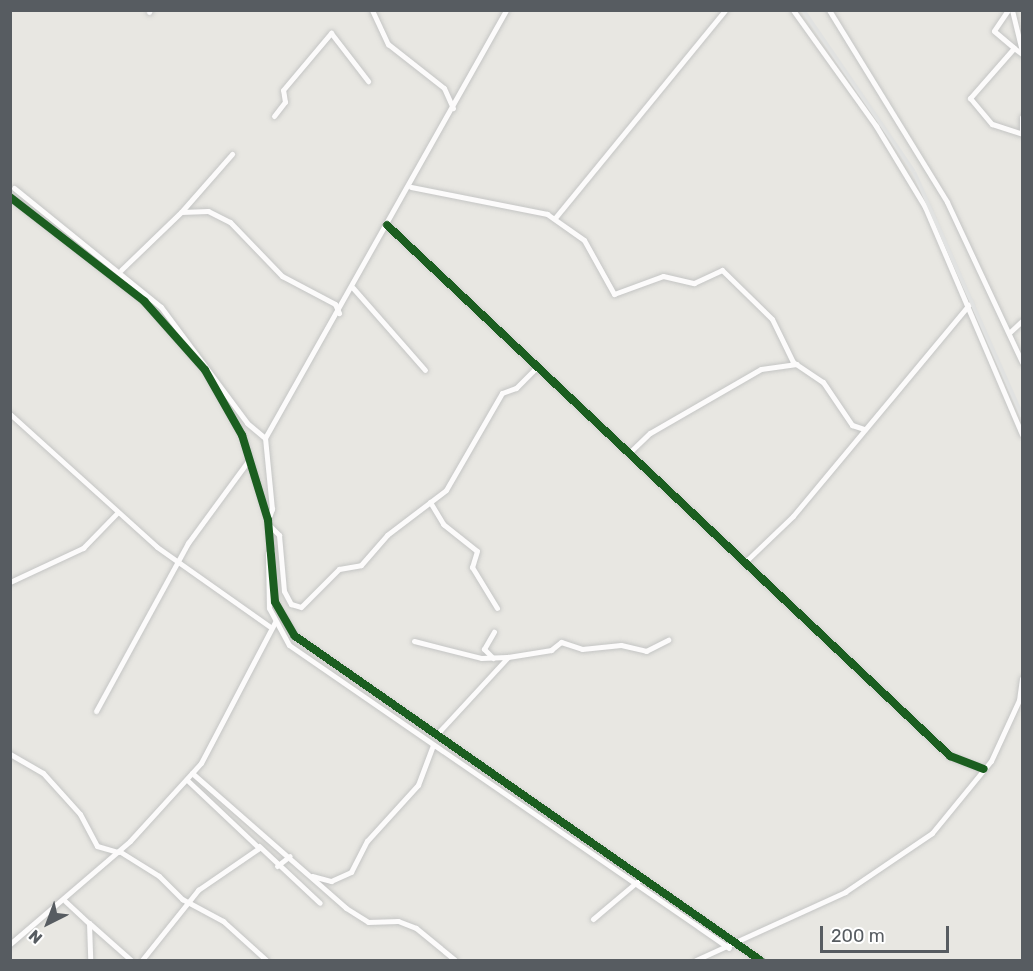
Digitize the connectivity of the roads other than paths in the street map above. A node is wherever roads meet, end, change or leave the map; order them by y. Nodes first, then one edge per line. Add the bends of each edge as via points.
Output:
1 (372, 10) edge
2 (506, 10) edge
3 (725, 10) edge
4 (794, 10) edge
5 (829, 10) edge
6 (1010, 10) edge
7 (1014, 48) junction
8 (1023, 52) edge
9 (368, 81) dead end
10 (453, 108) junction
11 (274, 116) dead end
12 (1023, 117) edge
13 (1023, 134) edge
14 (232, 154) dead end
15 (14, 188) dead end
16 (411, 188) junction
17 (10, 197) edge
18 (181, 212) junction
19 (555, 218) junction
20 (387, 225) junction
21 (121, 270) junction
22 (353, 288) junction
23 (969, 305) junction
24 (339, 313) junction
25 (1023, 321) edge
26 (1010, 332) junction
27 (1023, 362) edge
28 (797, 364) junction
29 (537, 367) junction
30 (425, 370) dead end
31 (10, 414) edge
32 (253, 429) junction
33 (864, 429) junction
34 (240, 432) junction
35 (1023, 434) edge
36 (265, 438) junction
37 (629, 453) junction
38 (248, 460) junction
39 (430, 502) junction
40 (117, 513) junction
41 (268, 522) junction
42 (272, 551) junction
43 (744, 562) junction
44 (178, 563) junction
45 (10, 582) edge
46 (497, 608) dead end
47 (272, 624) junction
48 (494, 632) dead end
49 (668, 640) dead end
50 (414, 641) dead end
51 (508, 657) junction
52 (494, 659) junction
53 (498, 666) junction
54 (1023, 678) edge
55 (1021, 700) edge
56 (96, 711) dead end
57 (437, 734) junction
58 (433, 745) junction
59 (10, 754) edge
60 (984, 769) junction
61 (192, 773) junction
62 (187, 780) junction
63 (258, 844) junction
64 (118, 851) junction
65 (290, 856) junction
66 (277, 866) junction
67 (311, 876) junction
68 (639, 880) junction
69 (65, 900) junction
70 (188, 903) junction
71 (320, 903) dead end
72 (593, 919) dead end
73 (88, 922) junction
74 (10, 944) edge
75 (737, 944) junction
76 (729, 948) junction
77 (90, 960) edge
78 (131, 960) edge
79 (142, 960) edge
80 (266, 960) edge
81 (455, 960) edge
82 (696, 960) edge
83 (760, 960) edge

1 - 10 street via 388,44 444,88
2 - 10 street
3 - 19 street
4 - 23 street via 881,134 925,207
5 - 26 street via 947,202
6 - 7 street via 994,31
6 - 8 street
7 - 8 street
7 - 13 street via 970,98 992,124
9 - 11 street via 332,33 284,90 285,102
10 - 16 street
12 - 13 street via 1018,125
14 - 18 street
15 - 21 street
16 - 19 street
16 - 20 street
17 - 34 street via 144,300 205,370
18 - 21 street
18 - 24 street via 208,211 230,222 282,276 334,304
19 - 28 street via 584,240 614,294 663,276 694,283 722,270 772,319
20 - 22 street
20 - 29 street
21 - 32 street via 198,349
22 - 24 street
22 - 30 street
23 - 33 street
23 - 35 street
24 - 36 street
25 - 26 street
26 - 27 street
28 - 33 street via 823,382 852,425
28 - 37 street via 761,369 650,433
29 - 37 street
29 - 39 street via 516,388 502,393 452,480
31 - 40 street
32 - 34 street
32 - 36 street
33 - 43 street via 778,533
34 - 38 street
36 - 41 street via 272,509
37 - 43 street
38 - 41 street
38 - 44 street
39 - 41 street via 387,536 361,565 339,569 301,607 291,604 284,591 279,535
39 - 46 street via 443,524 477,551 472,567
40 - 44 street
40 - 45 street via 83,548
41 - 42 street
42 - 47 street via 267,582
42 - 57 street via 275,602 295,636
43 - 60 street via 955,759
44 - 47 street
44 - 56 street
47 - 58 street via 290,645
47 - 61 street via 234,710
48 - 52 street via 484,649
49 - 51 street via 646,651 621,645 582,649 561,642 551,650
50 - 52 street
51 - 52 street
51 - 53 street
52 - 53 street
53 - 57 street
54 - 55 street
55 - 60 street
57 - 68 street
58 - 67 street via 418,785 367,841 351,872 331,880
58 - 68 street
59 - 64 street via 38,769 75,807 97,846
60 - 75 street via 952,813 899,859 845,892
61 - 62 street
61 - 65 street
62 - 63 street
62 - 64 street
63 - 66 street
63 - 70 street via 256,851 220,870
64 - 69 street
64 - 70 street
65 - 66 street
65 - 67 street
66 - 71 street
67 - 81 street via 366,921 402,921
68 - 72 street
68 - 75 street
68 - 76 street
69 - 73 street
69 - 74 street
70 - 79 street
70 - 80 street via 223,921
73 - 77 street
73 - 78 street
75 - 76 street
75 - 83 street
76 - 82 street

